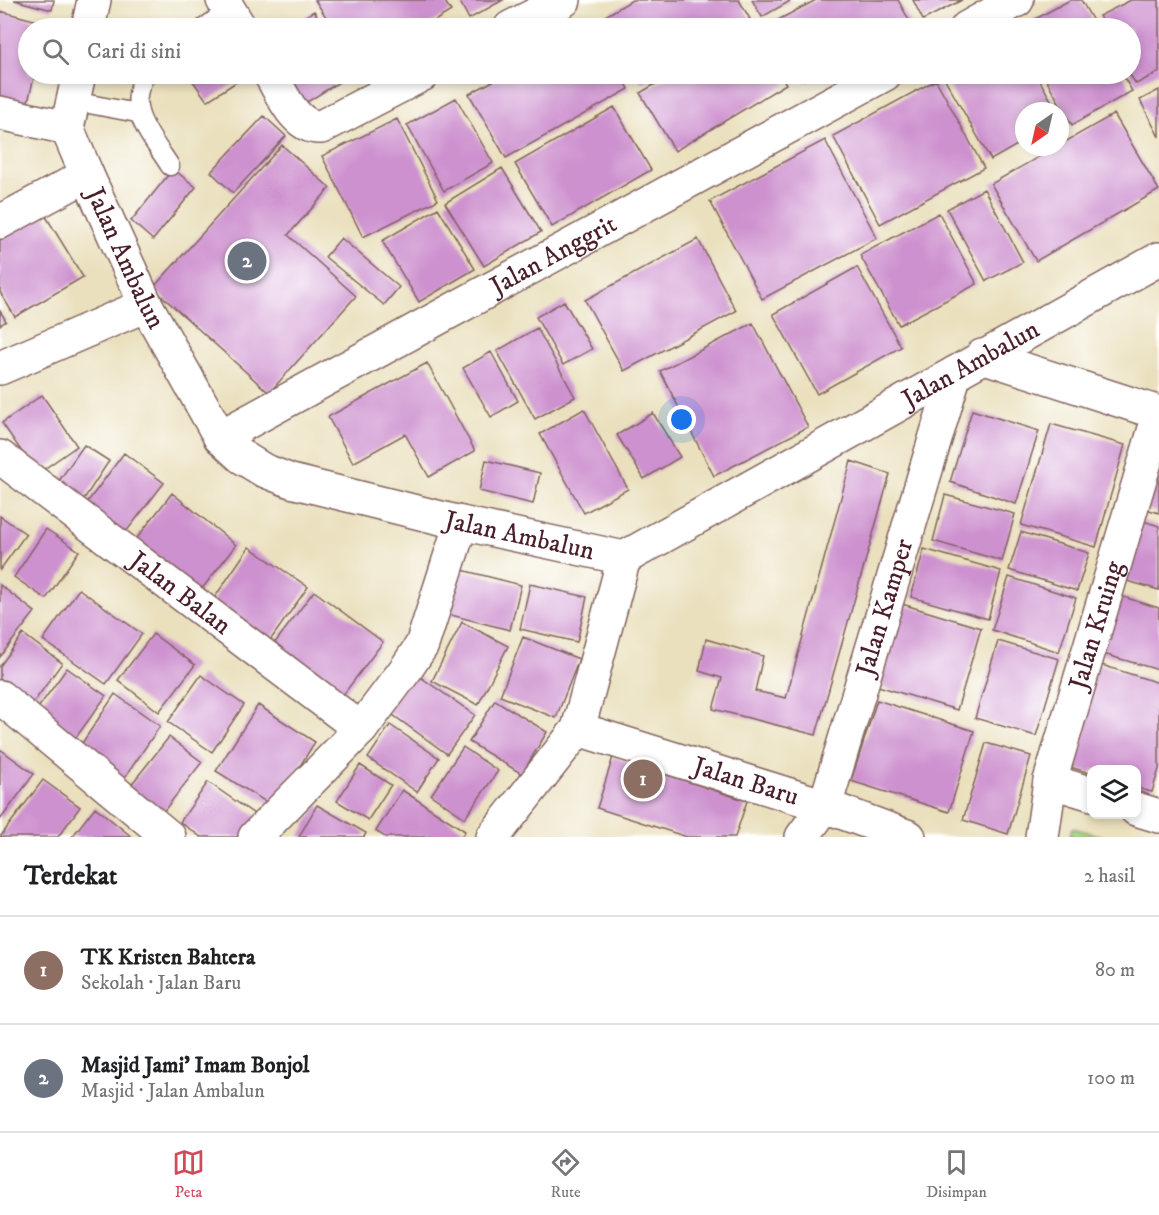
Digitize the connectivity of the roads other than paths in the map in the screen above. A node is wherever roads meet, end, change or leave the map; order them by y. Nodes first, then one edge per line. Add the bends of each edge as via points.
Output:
1 (94, 0) edge
2 (564, 0) edge
3 (1017, 0) edge
4 (90, 18) edge
5 (529, 18) edge
6 (985, 18) edge
7 (141, 84) edge
8 (277, 84) edge
9 (404, 84) edge
10 (867, 84) edge
11 (73, 101) edge
12 (137, 112) junction
13 (0, 113) edge
14 (170, 166) dead end
15 (87, 175) junction
16 (0, 222) edge
17 (1159, 259) edge
18 (146, 305) junction
19 (982, 356) junction
20 (0, 368) edge
21 (955, 373) junction
22 (1159, 414) edge
23 (220, 437) junction
24 (0, 457) edge
25 (461, 523) junction
26 (624, 558) junction
27 (0, 697) edge
28 (361, 729) junction
29 (578, 729) junction
30 (1050, 781) junction
31 (1087, 793) edge
32 (825, 806) junction
33 (1141, 810) edge
34 (1159, 816) edge
35 (169, 837) edge
36 (255, 837) edge
37 (493, 837) edge
38 (802, 837) edge
39 (909, 837) edge
40 (1042, 837) edge

1 - 4 street
2 - 5 street
3 - 6 street
7 - 12 lane via 136,93
8 - 9 street via 302,123 310,128 321,127
10 - 23 street, Jalan Anggrit
11 - 12 lane
11 - 13 street
11 - 15 street, Jalan Ambalun
12 - 14 lane
15 - 16 street
15 - 18 street, Jalan Ambalun
17 - 19 street, Jalan Ambalun
18 - 20 street
18 - 23 street, Jalan Ambalun
19 - 21 street, Jalan Ambalun
19 - 22 street
21 - 26 street, Jalan Ambalun
21 - 32 street, Jalan Kamper
22 - 30 street, Jalan Kruing
23 - 25 street, Jalan Ambalun via 242,457 291,481
24 - 28 street, Jalan Balan
25 - 26 street, Jalan Ambalun
25 - 28 street via 422,645
26 - 29 street
27 - 35 street
28 - 36 street
29 - 32 street, Jalan Baru
29 - 37 street
30 - 31 street
30 - 40 street, Jalan Kruing
32 - 38 street, Jalan Kamper
32 - 39 street, Jalan Baru
33 - 34 street

